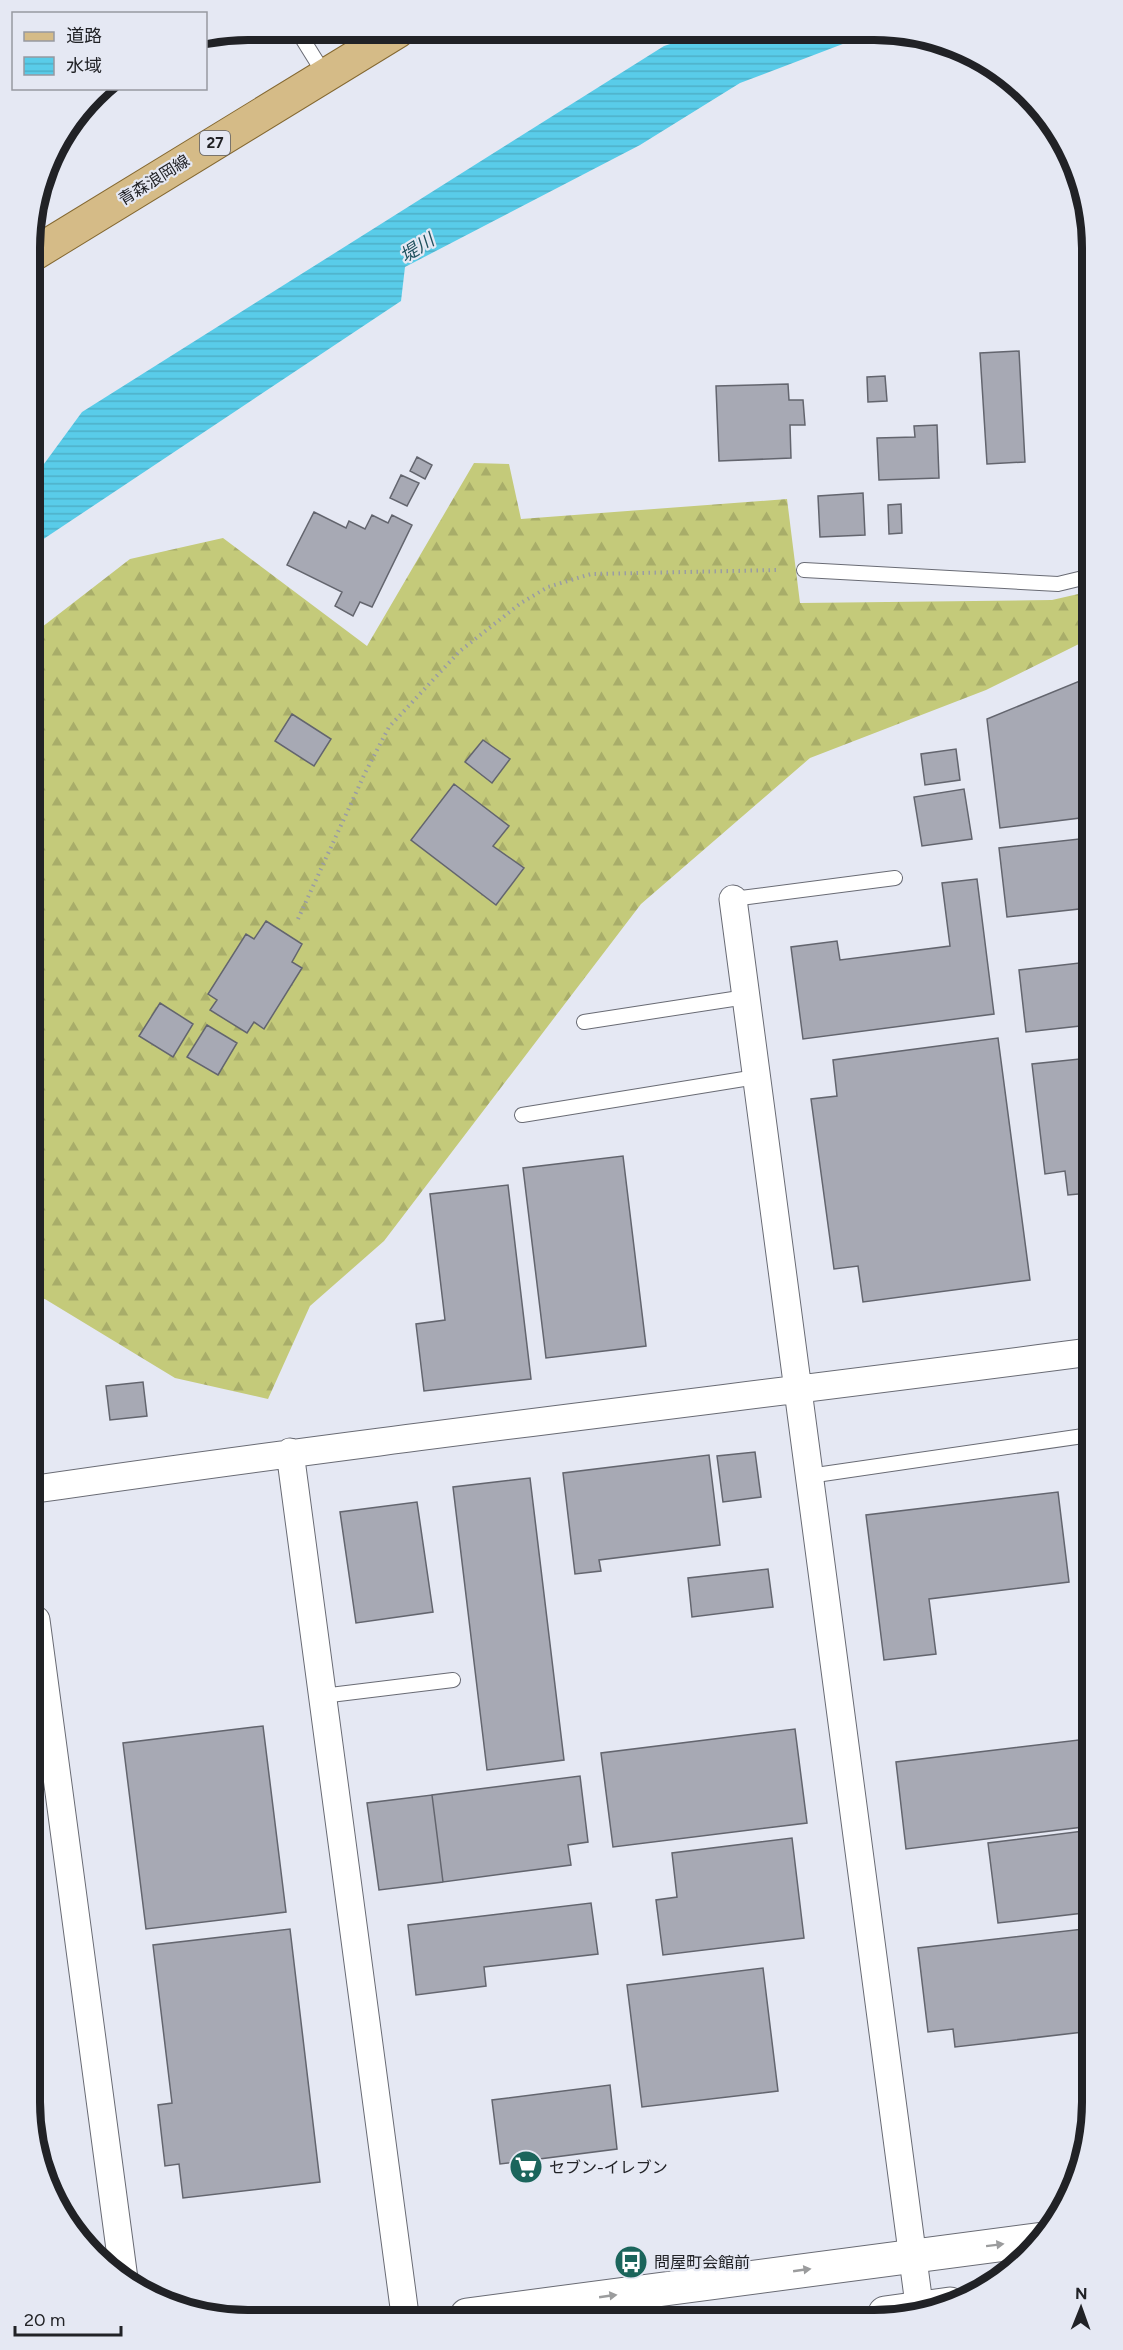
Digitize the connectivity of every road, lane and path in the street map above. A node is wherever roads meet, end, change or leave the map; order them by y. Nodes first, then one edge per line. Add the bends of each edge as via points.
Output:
1 (303, 40) edge
2 (383, 40) edge
3 (325, 75) junction
4 (41, 249) edge
5 (804, 570) joint
6 (1082, 578) edge
7 (895, 878) dead end
8 (733, 898) joint
9 (298, 919) dead end
10 (746, 997) junction
11 (584, 1022) dead end
12 (756, 1077) junction
13 (522, 1115) dead end
14 (1082, 1353) edge
15 (798, 1390) junction
16 (1082, 1436) edge
17 (290, 1452) junction
18 (809, 1476) junction
19 (40, 1488) edge
20 (40, 1652) edge
21 (453, 1680) dead end
22 (322, 1696) junction
23 (1027, 2241) edge
24 (912, 2256) junction
25 (122, 2266) edge
26 (928, 2302) edge
27 (404, 2310) edge
28 (505, 2310) edge

1 - 3 lane
2 - 3 main road, 青森浪岡線 / 27
3 - 4 main road, 青森浪岡線 / 27
5 - 6 lane via 1058,584
5 - 9 path via 591,574 548,586 521,603 460,651 389,727
7 - 8 lane
8 - 10 street
10 - 11 lane
10 - 12 street
12 - 13 lane
12 - 15 street
14 - 15 street
15 - 17 street
15 - 18 street
16 - 18 lane
17 - 19 street
17 - 22 street
18 - 24 street
20 - 25 street
21 - 22 lane
22 - 27 street
24 -> 23 street
24 - 26 street
28 -> 24 street

